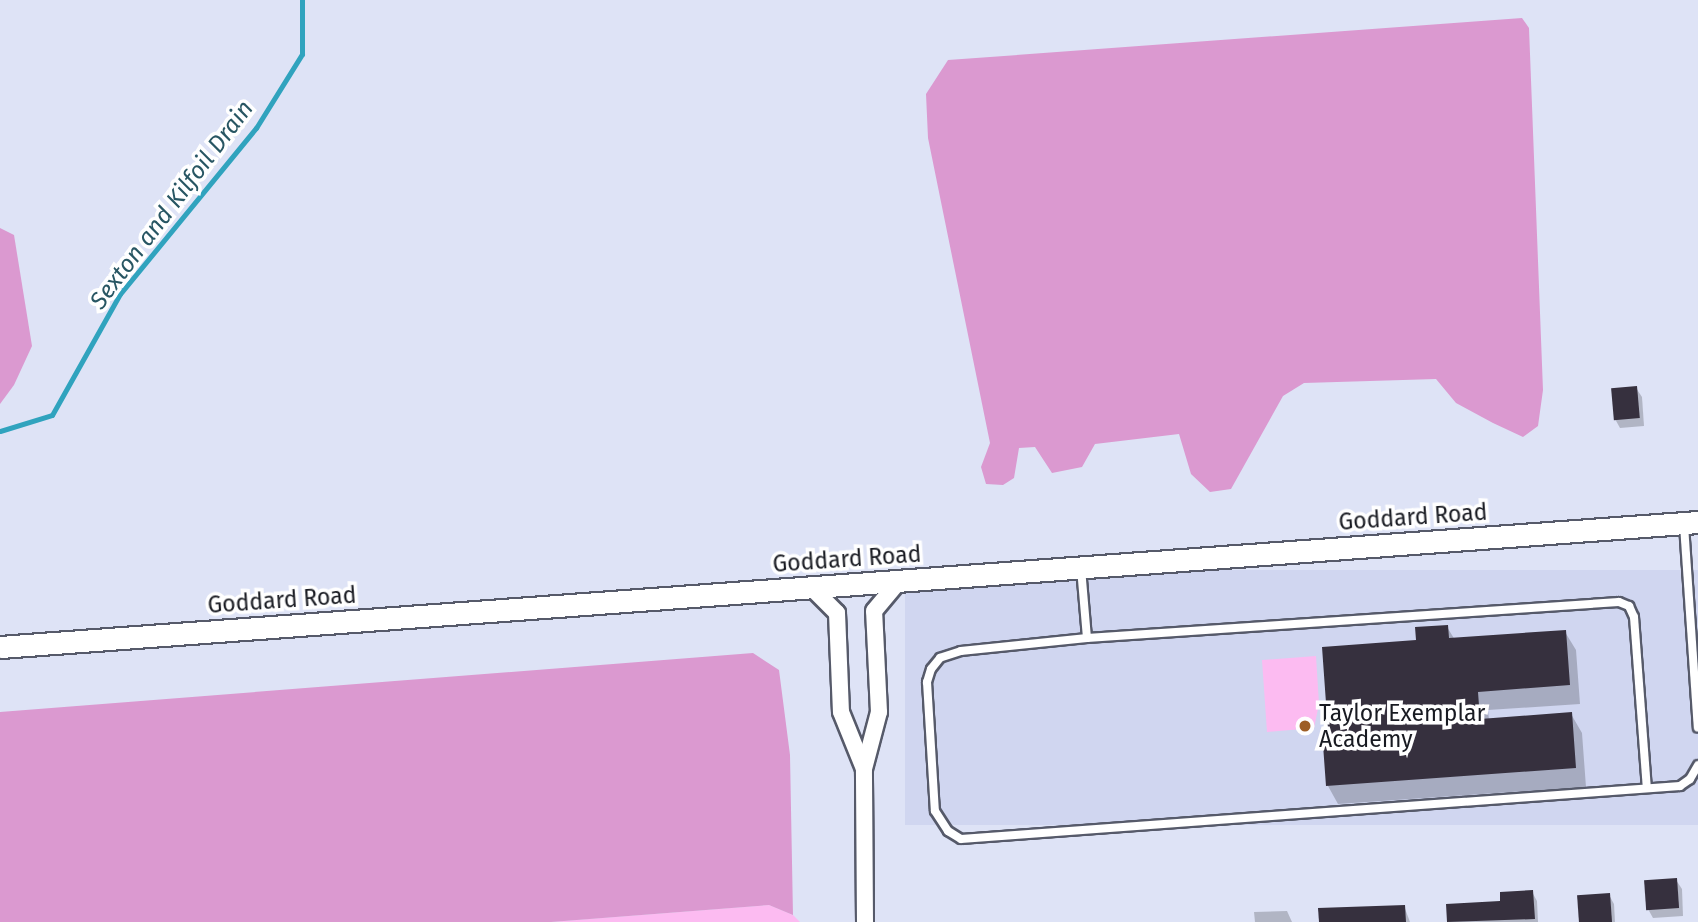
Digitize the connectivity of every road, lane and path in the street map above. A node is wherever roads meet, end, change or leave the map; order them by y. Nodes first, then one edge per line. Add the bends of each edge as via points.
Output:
1 (1691, 523) edge
2 (1081, 568) junction
3 (898, 582) junction
4 (813, 588) junction
5 (1087, 638) junction
6 (0, 647) edge
7 (1698, 728) edge
8 (1698, 765) edge
9 (864, 769) junction
10 (1647, 788) junction
11 (865, 922) edge

1 - 2 main road, Goddard Road
1 - 7 lane
2 - 3 main road, Goddard Road
2 - 5 lane
3 - 4 main road, Goddard Road
3 - 9 street via 874,611 879,712
4 - 6 main road, Goddard Road
4 - 9 street via 837,613 841,712
5 - 10 lane via 1619,602 1629,606 1634,617
5 - 10 lane via 961,651 940,658 931,669 927,682 935,811 948,831 961,839
8 - 10 lane via 1680,786
9 - 11 street

